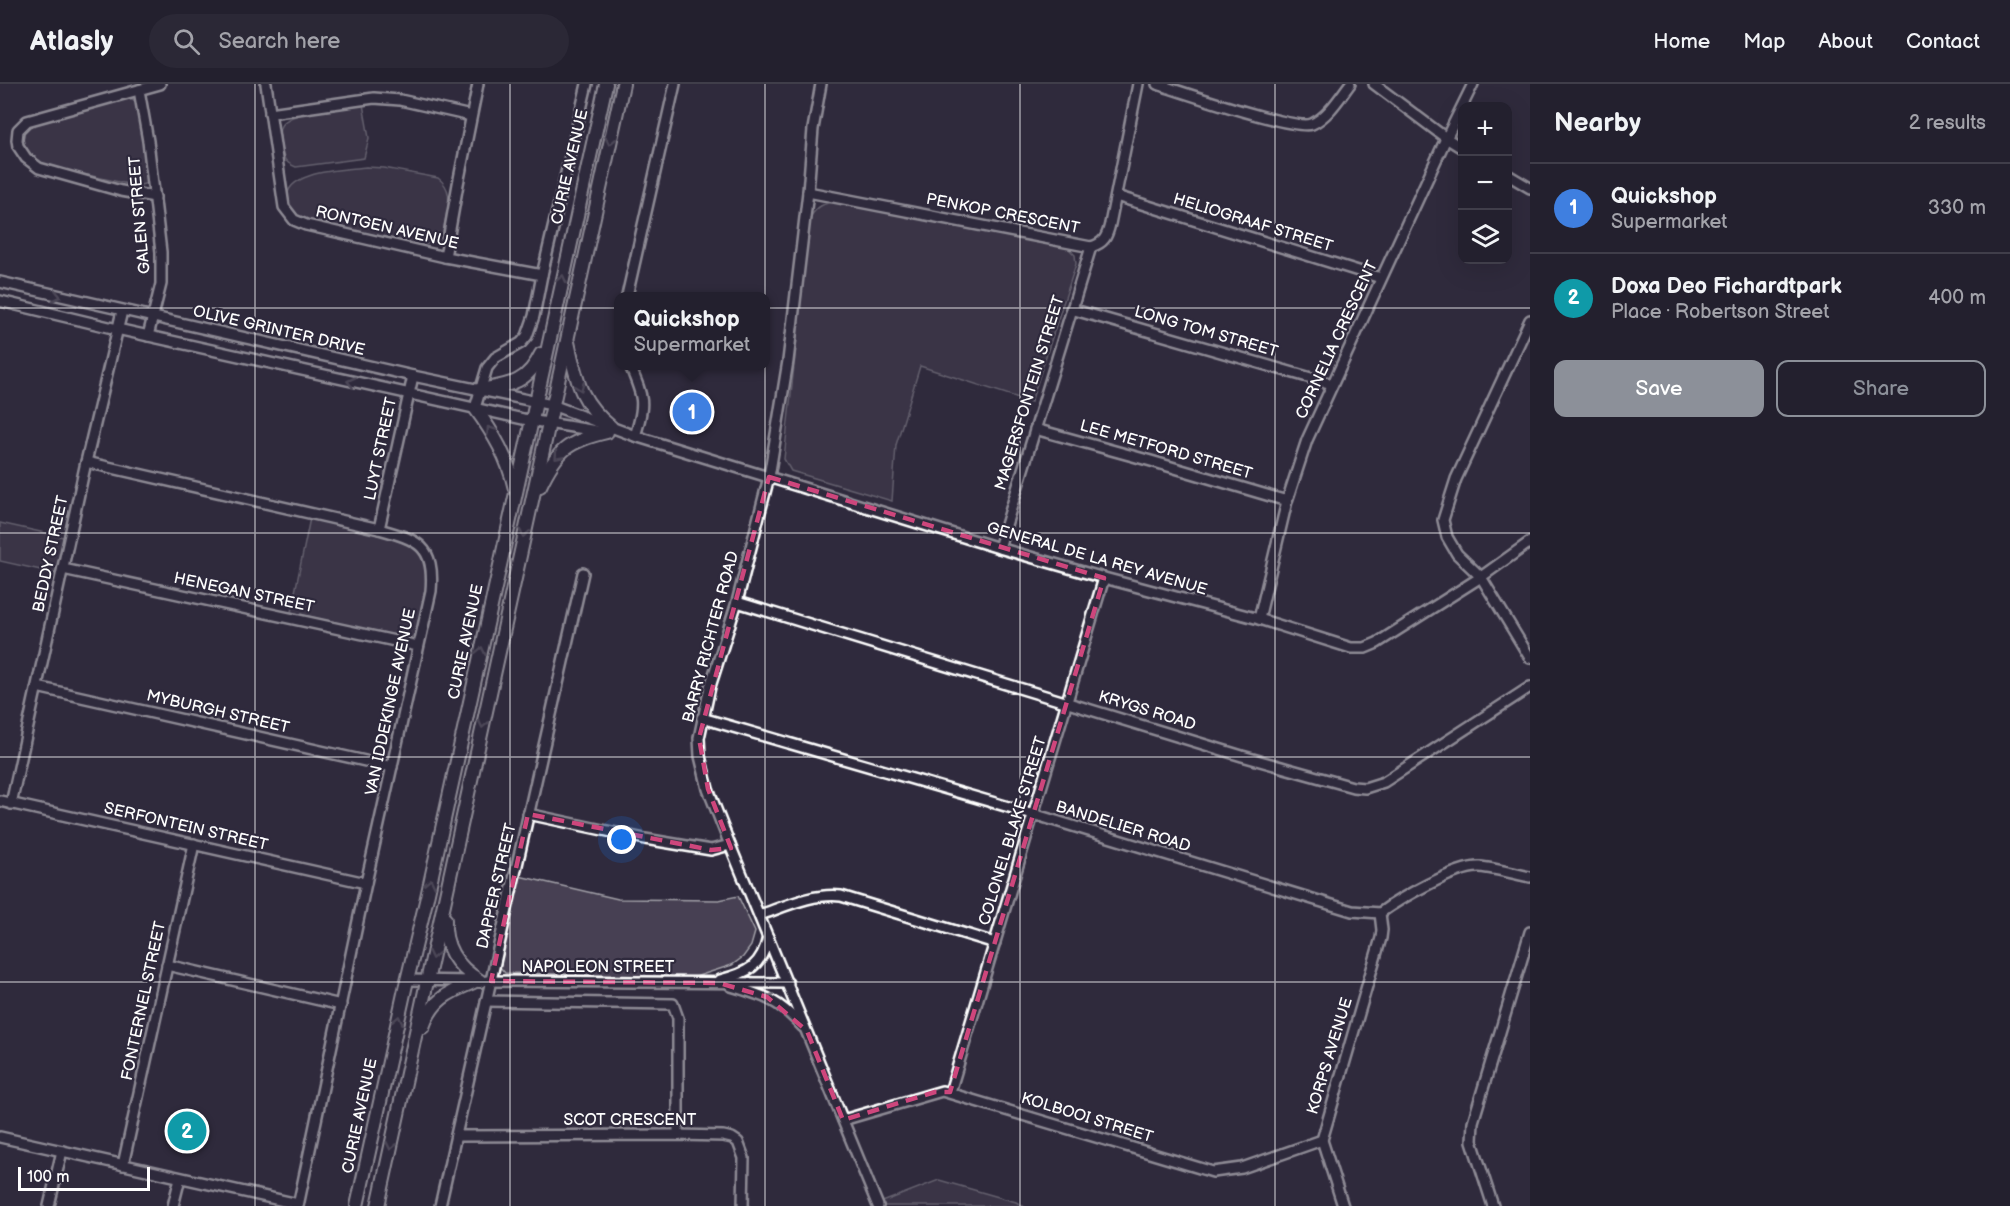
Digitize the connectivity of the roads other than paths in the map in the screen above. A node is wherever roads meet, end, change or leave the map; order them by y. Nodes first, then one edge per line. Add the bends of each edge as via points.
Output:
1 (160, 84) edge
2 (266, 84) edge
3 (478, 84) edge
4 (586, 84) edge
5 (606, 84) edge
6 (623, 84) edge
7 (675, 84) edge
8 (821, 84) edge
9 (1138, 84) edge
10 (1157, 84) edge
11 (1350, 84) edge
12 (1374, 84) edge
13 (1473, 84) edge
14 (139, 90) junction
15 (270, 113) junction
16 (471, 117) junction
17 (1446, 138) junction
18 (1458, 146) edge
19 (1512, 177) edge
20 (1530, 188) edge
21 (808, 192) junction
22 (1116, 196) junction
23 (155, 197) junction
24 (1091, 247) junction
25 (445, 257) junction
26 (542, 275) junction
27 (1382, 278) junction
28 (0, 282) edge
29 (628, 292) edge
30 (3, 303) edge
31 (1071, 309) junction
32 (122, 311) junction
33 (153, 318) junction
34 (1530, 320) edge
35 (117, 329) junction
36 (148, 336) junction
37 (549, 336) junction
38 (567, 338) junction
39 (632, 370) edge
40 (412, 376) junction
41 (1332, 384) junction
42 (479, 390) junction
43 (408, 394) junction
44 (535, 402) junction
45 (552, 405) junction
46 (475, 408) junction
47 (531, 421) junction
48 (548, 424) junction
49 (1035, 429) junction
50 (609, 430) junction
51 (635, 436) junction
52 (86, 462) junction
53 (769, 477) junction
54 (516, 494) junction
55 (1287, 501) junction
56 (531, 506) junction
57 (379, 529) junction
58 (1530, 542) edge
59 (999, 548) junction
60 (63, 569) junction
61 (583, 573) dead end
62 (1481, 577) junction
63 (1104, 578) junction
64 (736, 602) junction
65 (1259, 619) junction
66 (418, 646) junction
67 (1530, 658) edge
68 (38, 687) junction
69 (1530, 687) edge
70 (1067, 703) junction
71 (702, 718) junction
72 (392, 767) junction
73 (0, 801) edge
74 (12, 804) junction
75 (528, 814) junction
76 (1034, 814) junction
77 (194, 844) junction
78 (730, 845) junction
79 (1530, 877) edge
80 (449, 882) junction
81 (366, 883) junction
82 (1380, 914) junction
83 (760, 915) junction
84 (1530, 932) edge
85 (768, 936) junction
86 (995, 943) junction
87 (167, 965) junction
88 (407, 980) junction
89 (427, 981) junction
90 (482, 981) junction
91 (699, 983) junction
92 (719, 983) junction
93 (788, 983) junction
94 (486, 1001) junction
95 (341, 1005) junction
96 (807, 1031) junction
97 (407, 1072) junction
98 (950, 1092) junction
99 (843, 1120) junction
100 (678, 1135) junction
101 (456, 1136) junction
102 (0, 1137) edge
103 (1322, 1140) junction
104 (62, 1151) junction
105 (123, 1165) junction
106 (180, 1178) junction
107 (298, 1205) edge
108 (49, 1206) edge
109 (173, 1206) edge
110 (357, 1206) edge
111 (378, 1206) edge
112 (440, 1206) edge
113 (743, 1206) edge
114 (878, 1206) edge
115 (1343, 1206) edge
116 (1493, 1206) edge

1 - 14 street
2 - 15 street, RONTGEN AVENUE
3 - 16 street
4 - 26 street, CURIE AVENUE
37 -> 5 main road, CURIE AVENUE
6 -> 38 main road, CURIE AVENUE
7 - 29 street
8 - 21 street, BARRY RICHTER ROAD
9 - 22 street, PENKOP CRESCENT
10 - 11 street via 1303,126 1322,117
12 - 17 street
13 - 17 street, CORNELIA CRESCENT
14 - 23 street, GALEN STREET
14 - 23 street via 27,122 18,130 17,140 26,158 46,171
15 - 16 street via 374,98 400,100
15 - 25 street, RONTGEN AVENUE via 284,207 294,220
16 - 25 street
17 - 18 street
17 - 27 street, CORNELIA CRESCENT
19 - 20 street
21 - 24 street, PENKOP CRESCENT
21 - 53 street, BARRY RICHTER ROAD via 788,361
22 - 24 street, PENKOP CRESCENT via 1106,238
22 - 27 street, HELIOGRAAF STREET
23 - 33 street, GALEN STREET via 161,284
24 - 31 street, MAGERSFONTEIN STREET
25 - 26 street, RONTGEN AVENUE
26 - 42 street, CURIE AVENUE via 527,336 495,358
27 - 41 street, CORNELIA CRESCENT
28 -> 32 street, OLIVE GRINTER DRIVE
30 - 35 street, OLIVE GRINTER DRIVE
31 - 41 street, LONG TOM STREET
31 - 49 street, MAGERSFONTEIN STREET
32 - 33 street, OLIVE GRINTER DRIVE
32 - 35 street, BEDDY STREET
33 - 36 street, GALEN STREET
33 - 40 street, OLIVE GRINTER DRIVE
34 - 62 street via 1443,515 1443,527 1457,554
35 - 36 street, OLIVE GRINTER DRIVE
35 - 52 street, BEDDY STREET
43 -> 36 street, OLIVE GRINTER DRIVE
37 - 42 main road via 536,366 526,376 513,385
37 - 44 main road, CURIE AVENUE
38 - 45 main road, CURIE AVENUE
38 -> 50 main road via 579,388
39 - 51 street via 643,407
40 - 42 street, OLIVE GRINTER DRIVE
40 - 43 street, LUYT STREET
41 - 55 street, CORNELIA CRESCENT via 1307,440
42 - 44 street, OLIVE GRINTER DRIVE
42 - 46 street, CURIE AVENUE
43 - 46 street, OLIVE GRINTER DRIVE
43 - 57 street, LUYT STREET
44 - 45 street, OLIVE GRINTER DRIVE
44 - 47 main road, CURIE AVENUE
45 - 48 main road, CURIE AVENUE
45 - 50 street, GENERAL DE LA REY AVENUE
46 - 47 street, OLIVE GRINTER DRIVE
54 -> 46 main road via 501,448
47 - 48 street, OLIVE GRINTER DRIVE
47 - 54 main road, CURIE AVENUE
48 - 50 street, GENERAL DE LA REY AVENUE
48 - 56 main road, CURIE AVENUE
49 - 55 street, LEE METFORD STREET
49 - 59 street, MAGERSFONTEIN STREET
50 - 51 street, GENERAL DE LA REY AVENUE
50 -> 56 main road via 578,440 561,452
51 - 53 street, GENERAL DE LA REY AVENUE
52 - 57 street, VAN IDDEKINGE AVENUE
52 - 60 street, BEDDY STREET
53 - 59 street, GENERAL DE LA REY AVENUE
53 - 64 street, BARRY RICHTER ROAD
88 -> 54 main road, CURIE AVENUE
55 - 65 street, CORNELIA CRESCENT
56 -> 80 main road, CURIE AVENUE
57 - 66 street, VAN IDDEKINGE AVENUE via 416,541 428,556 432,579
58 - 62 street, GENERAL DE LA REY AVENUE
59 - 63 street, GENERAL DE LA REY AVENUE
60 - 66 street, HENEGAN STREET
60 - 68 street, BEDDY STREET
61 - 75 street, DAPPER STREET
62 - 65 street, GENERAL DE LA REY AVENUE via 1365,648 1351,648
62 - 67 street
63 - 65 street, GENERAL DE LA REY AVENUE
63 - 70 street, COLONEL BLAKE STREET
64 - 70 street, KRYGS ROAD
64 - 71 street, BARRY RICHTER ROAD
66 - 72 street, VAN IDDEKINGE AVENUE
68 - 72 street, MYBURGH STREET
68 - 74 street, BEDDY STREET
69 - 70 street, KRYGS ROAD via 1384,782 1360,788
70 - 76 street, COLONEL BLAKE STREET
71 - 76 street, BANDELIER ROAD
71 - 78 street, BARRY RICHTER ROAD via 702,767
72 - 81 street, VAN IDDEKINGE AVENUE
73 - 74 street, SERFONTEIN STREET
74 - 77 street, SERFONTEIN STREET
75 - 78 street via 711,850
75 - 90 street, DAPPER STREET
76 - 82 street, BANDELIER ROAD via 1325,904
76 - 86 street, COLONEL BLAKE STREET
77 - 81 street, SERFONTEIN STREET
77 - 87 street, FONTERNEL STREET
78 - 83 street, BARRY RICHTER ROAD
79 - 82 street via 1473,867 1403,897
80 -> 89 main road, CURIE AVENUE
80 - 90 main road via 447,944 460,966
81 - 95 street, VAN IDDEKINGE AVENUE
82 - 103 street, KORPS AVENUE via 1381,938
83 - 85 street, BARRY RICHTER ROAD
83 - 86 street via 831,895
84 - 116 street via 1473,1122 1472,1141
85 - 91 street via 764,954 754,966 723,980
85 - 93 street, BARRY RICHTER ROAD
86 - 98 street, COLONEL BLAKE STREET
87 - 95 street
87 - 105 street, FONTERNEL STREET
88 - 89 street, NAPOLEON STREET
110 -> 88 main road, CURIE AVENUE
89 - 90 street, NAPOLEON STREET
89 - 97 main road, CURIE AVENUE
90 - 91 street, NAPOLEON STREET
90 - 94 street, DAPPER STREET
90 - 97 main road via 448,994 435,1004
91 - 92 street, NAPOLEON STREET
92 - 93 street, NAPOLEON STREET
96 -> 92 street via 788,1010 767,997
93 - 96 street, BARRY RICHTER ROAD
94 - 100 street via 673,1004 678,1018
94 - 101 street, DAPPER STREET
95 - 107 street, VAN IDDEKINGE AVENUE
96 - 99 street, BARRY RICHTER ROAD
97 -> 111 main road, CURIE AVENUE
98 - 99 street, KOLBOOI STREET via 935,1092
98 - 103 street, KOLBOOI STREET via 1213,1172 1242,1168
99 - 114 street, BARRY RICHTER ROAD
100 - 101 street, SCOT CRESCENT
100 - 113 street, SCOT CRESCENT via 723,1136 738,1142 744,1158
101 - 112 street, DAPPER STREET
102 - 104 street
103 - 115 street, KORPS AVENUE
104 - 105 street
104 - 108 street
105 - 106 street
106 - 107 street
106 - 109 street

